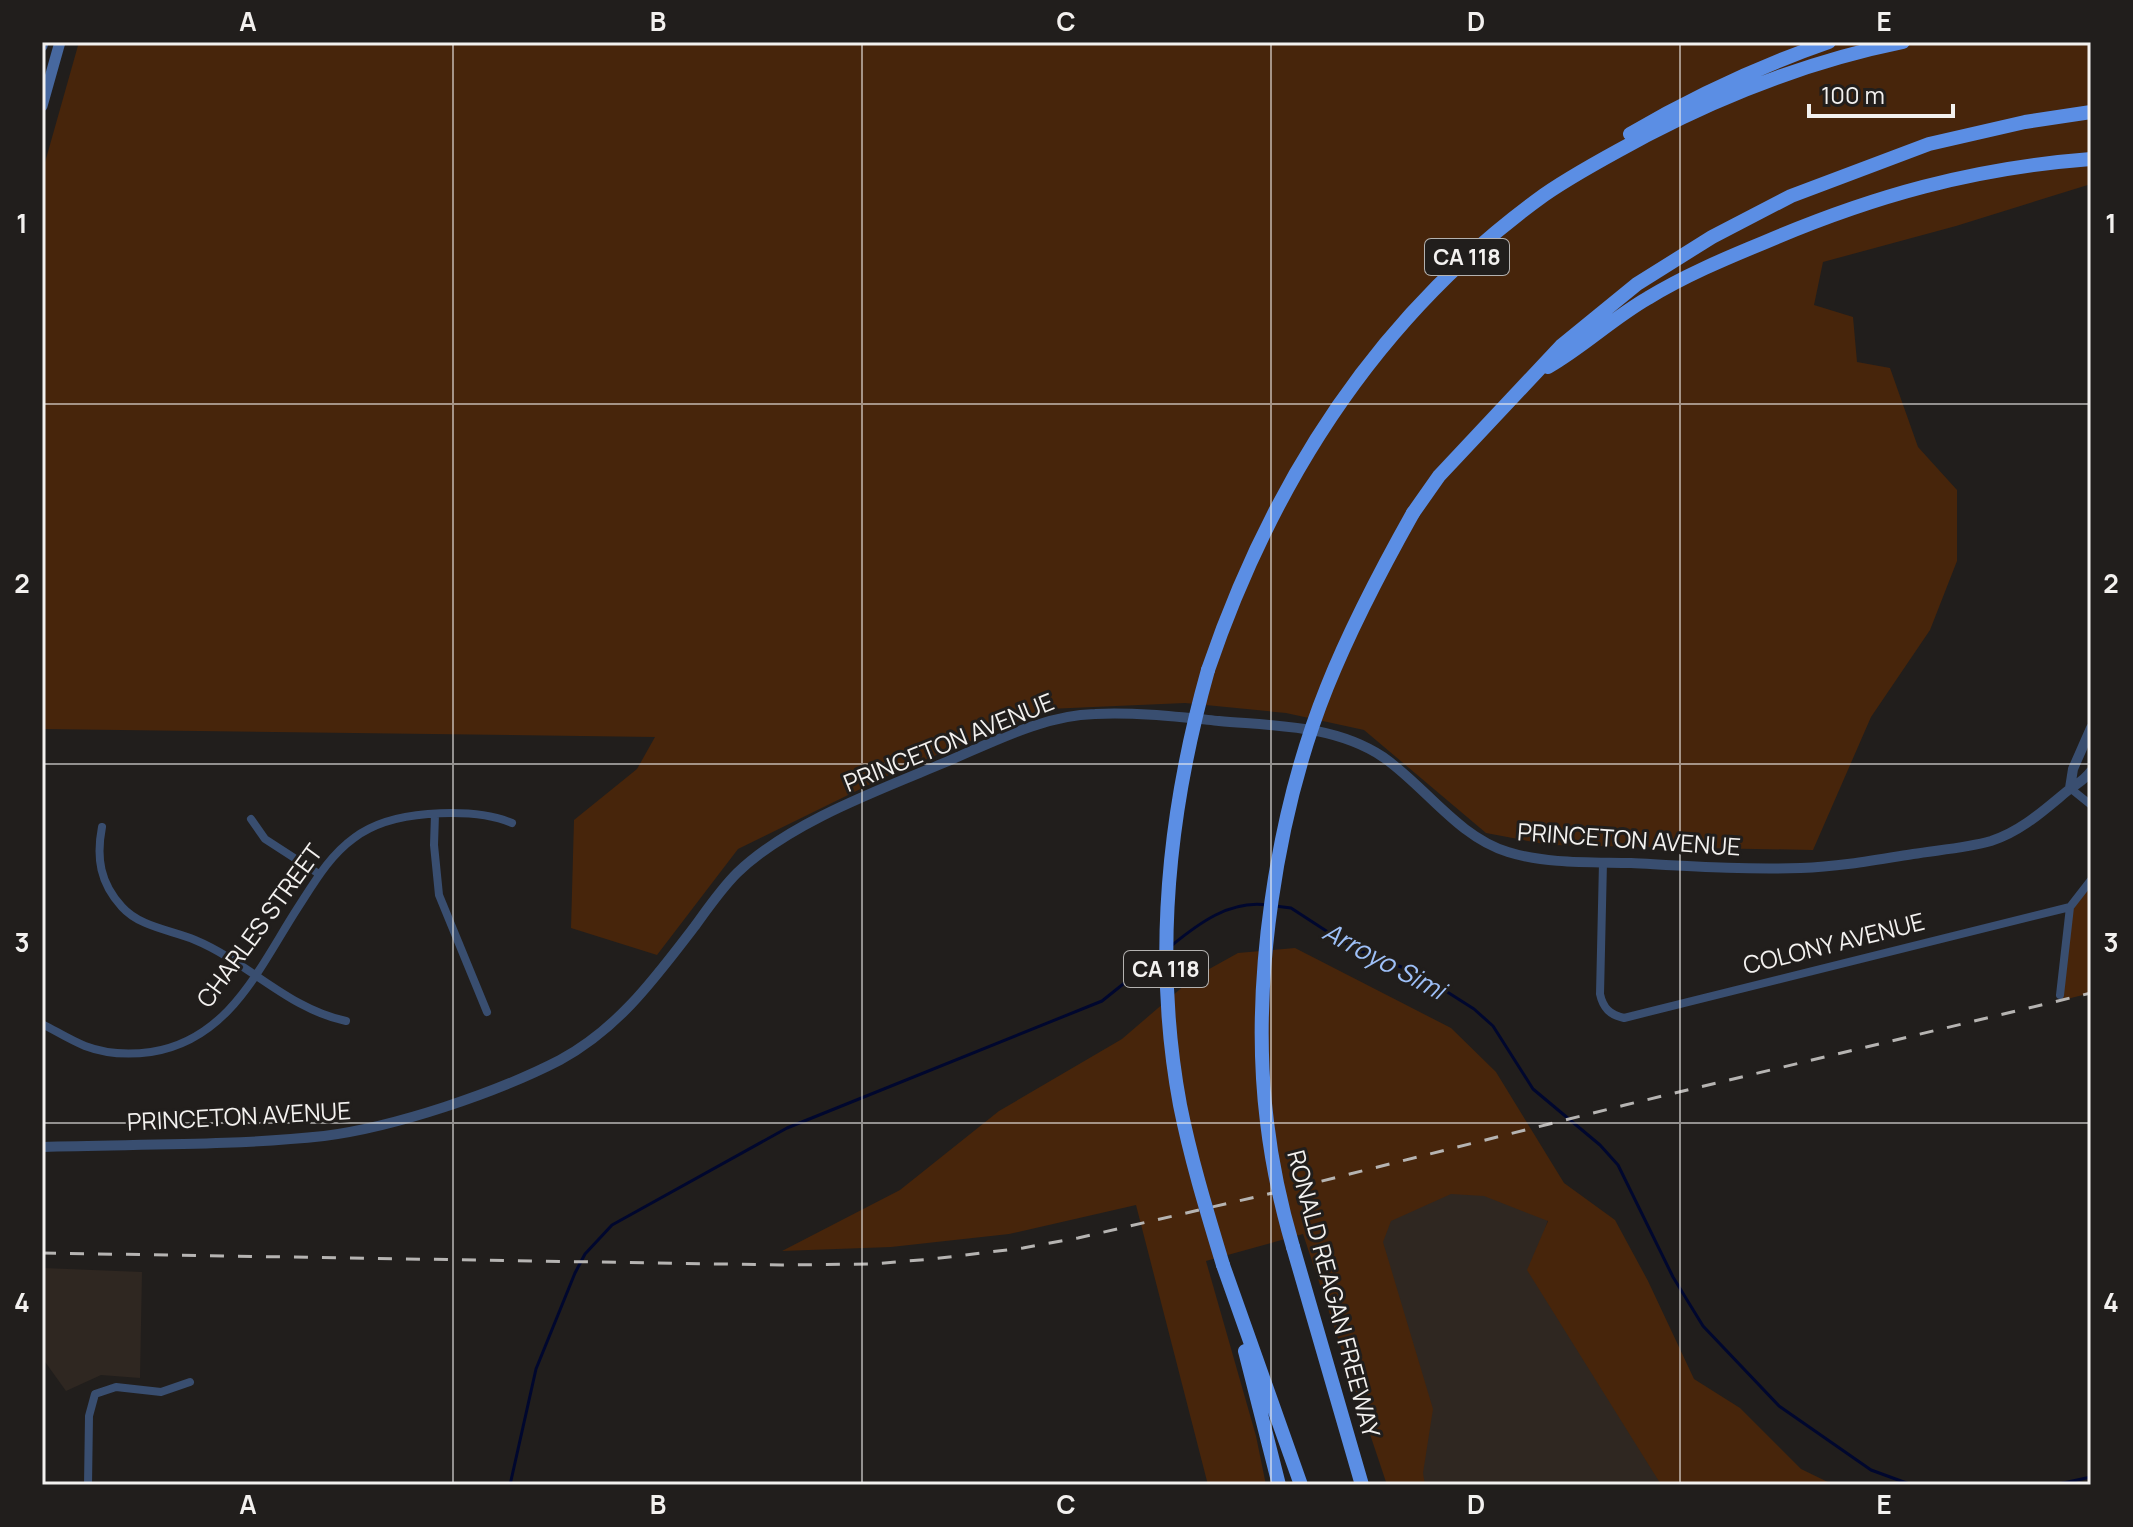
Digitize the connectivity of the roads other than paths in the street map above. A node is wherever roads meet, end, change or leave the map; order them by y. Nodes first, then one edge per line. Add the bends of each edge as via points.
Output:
1 (60, 42) edge
2 (1829, 42) edge
3 (1903, 42) edge
4 (42, 106) edge
5 (2091, 112) edge
6 (2091, 159) edge
7 (1547, 193) junction
8 (1534, 375) junction
9 (2091, 728) edge
10 (2091, 771) edge
11 (2070, 788) junction
12 (2091, 805) edge
13 (435, 814) junction
14 (251, 819) dead end
15 (512, 823) dead end
16 (102, 827) dead end
17 (1603, 862) junction
18 (319, 874) junction
19 (2091, 880) edge
20 (2070, 907) junction
21 (255, 976) junction
22 (2060, 995) dead end
23 (487, 1012) dead end
24 (346, 1021) dead end
25 (42, 1024) edge
26 (42, 1147) edge
27 (1223, 1265) junction
28 (190, 1382) dead end
29 (88, 1485) edge
30 (1279, 1485) edge
31 (1301, 1485) edge
32 (1362, 1485) edge

1 - 4 main road
2 - 7 highway via 1690,99 1591,158
3 - 7 highway, CA 118 via 1803,68 1728,95
5 - 8 highway, RONALD REAGAN FREEWAY via 1929,144 1791,196 1637,284
6 - 8 highway via 1937,181 1803,226 1669,286
7 - 27 highway, CA 118, bridge via 1437,286 1349,389 1303,458 1262,535 1208,670 1178,801 1166,961 1180,1105
8 - 32 highway, RONALD REAGAN FREEWAY, bridge via 1439,476 1366,601 1306,745 1280,853 1265,972 1266,1120 1293,1247
9 - 11 street
10 - 11 street, PRINCETON AVENUE
11 - 12 street
11 - 17 street, PRINCETON AVENUE via 2009,834 1972,845 1803,868
13 - 15 street, CHARLES STREET via 491,815
13 - 18 street, CHARLES STREET via 401,817 356,836
13 - 23 street via 439,895
14 - 18 street via 265,839
16 - 21 street via 101,872 122,906 145,922 203,943
17 - 20 street, COLONY AVENUE via 1600,994 1609,1012 1624,1018
17 - 26 street, PRINCETON AVENUE via 1531,858 1496,848 1467,830 1390,762 1352,740 1295,727 1178,717 1070,716 851,802 775,844 738,872 645,992 613,1024 559,1060 504,1085 395,1122 328,1135
18 - 21 street, CHARLES STREET
19 - 20 street
20 - 22 street
21 - 24 street via 313,1012
21 - 25 street, CHARLES STREET via 209,1030 165,1050 102,1051
27 - 30 highway, CA 118
27 - 31 highway
28 - 29 street via 161,1392 116,1387 95,1394 89,1416

